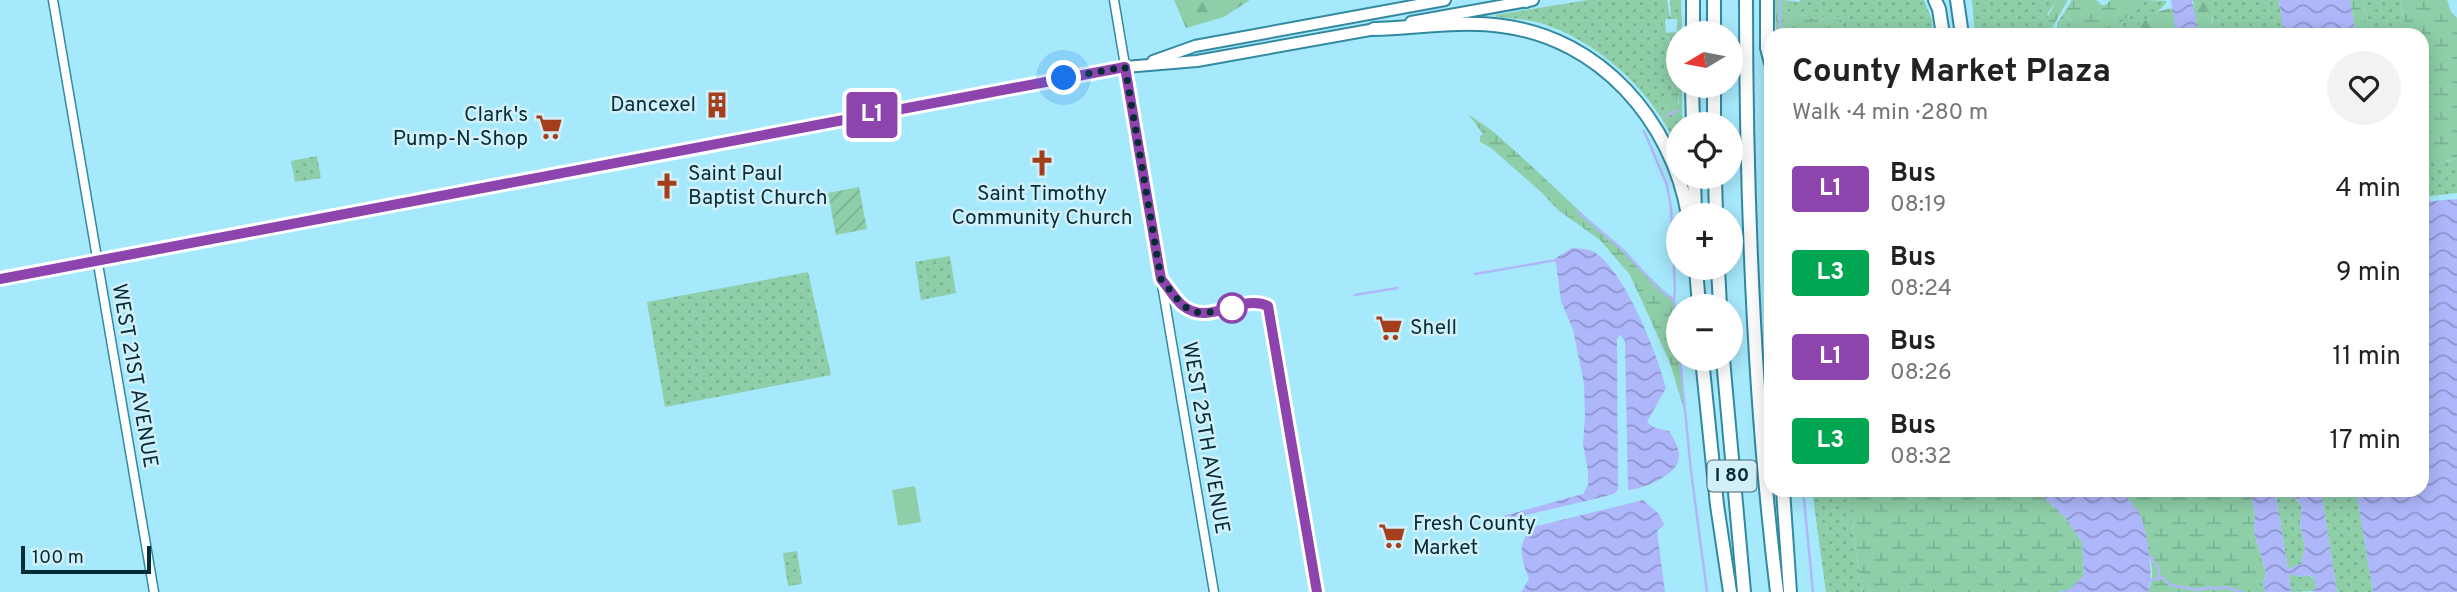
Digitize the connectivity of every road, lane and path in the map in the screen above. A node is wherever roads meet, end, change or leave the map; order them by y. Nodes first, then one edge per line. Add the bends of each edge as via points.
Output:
1 (53, 0) edge
2 (1114, 0) edge
3 (1445, 0) edge
4 (1528, 0) edge
5 (1693, 0) edge
6 (1714, 0) edge
7 (1746, 0) edge
8 (1766, 0) edge
9 (1935, 0) edge
10 (1958, 1) edge
11 (1693, 21) edge
12 (1714, 21) edge
13 (1767, 28) edge
14 (1941, 28) edge
15 (1961, 28) edge
16 (1374, 29) junction
17 (1145, 64) junction
18 (1125, 67) junction
19 (1685, 203) edge
20 (97, 261) junction
21 (0, 279) edge
22 (1161, 279) junction
23 (1202, 314) dead end
24 (1703, 371) edge
25 (1724, 371) edge
26 (1764, 473) edge
27 (1766, 497) edge
28 (1783, 497) edge
29 (153, 592) edge
30 (1214, 592) edge
31 (1730, 592) edge
32 (1744, 592) edge
33 (1777, 592) edge
34 (1790, 592) edge

1 - 20 street, WEST 21ST AVENUE
2 - 18 street, WEST 25TH AVENUE
3 - 17 main road via 1195,46
4 - 16 main road
5 - 11 highway
6 - 12 highway
7 - 26 highway, I 80 via 1748,225
8 - 13 highway
9 - 14 highway
10 - 15 highway
16 - 17 main road via 1197,61
16 - 19 highway via 1452,23 1504,26 1561,43 1618,81 1641,106 1674,163
17 - 18 main road
18 - 20 main road
18 - 22 street, WEST 25TH AVENUE
20 - 21 main road
20 - 29 street, WEST 21ST AVENUE
22 - 23 street via 1183,306
22 - 30 street, WEST 25TH AVENUE
24 - 31 highway
25 - 32 highway, I 80
27 - 33 highway, I 80
28 - 34 highway

